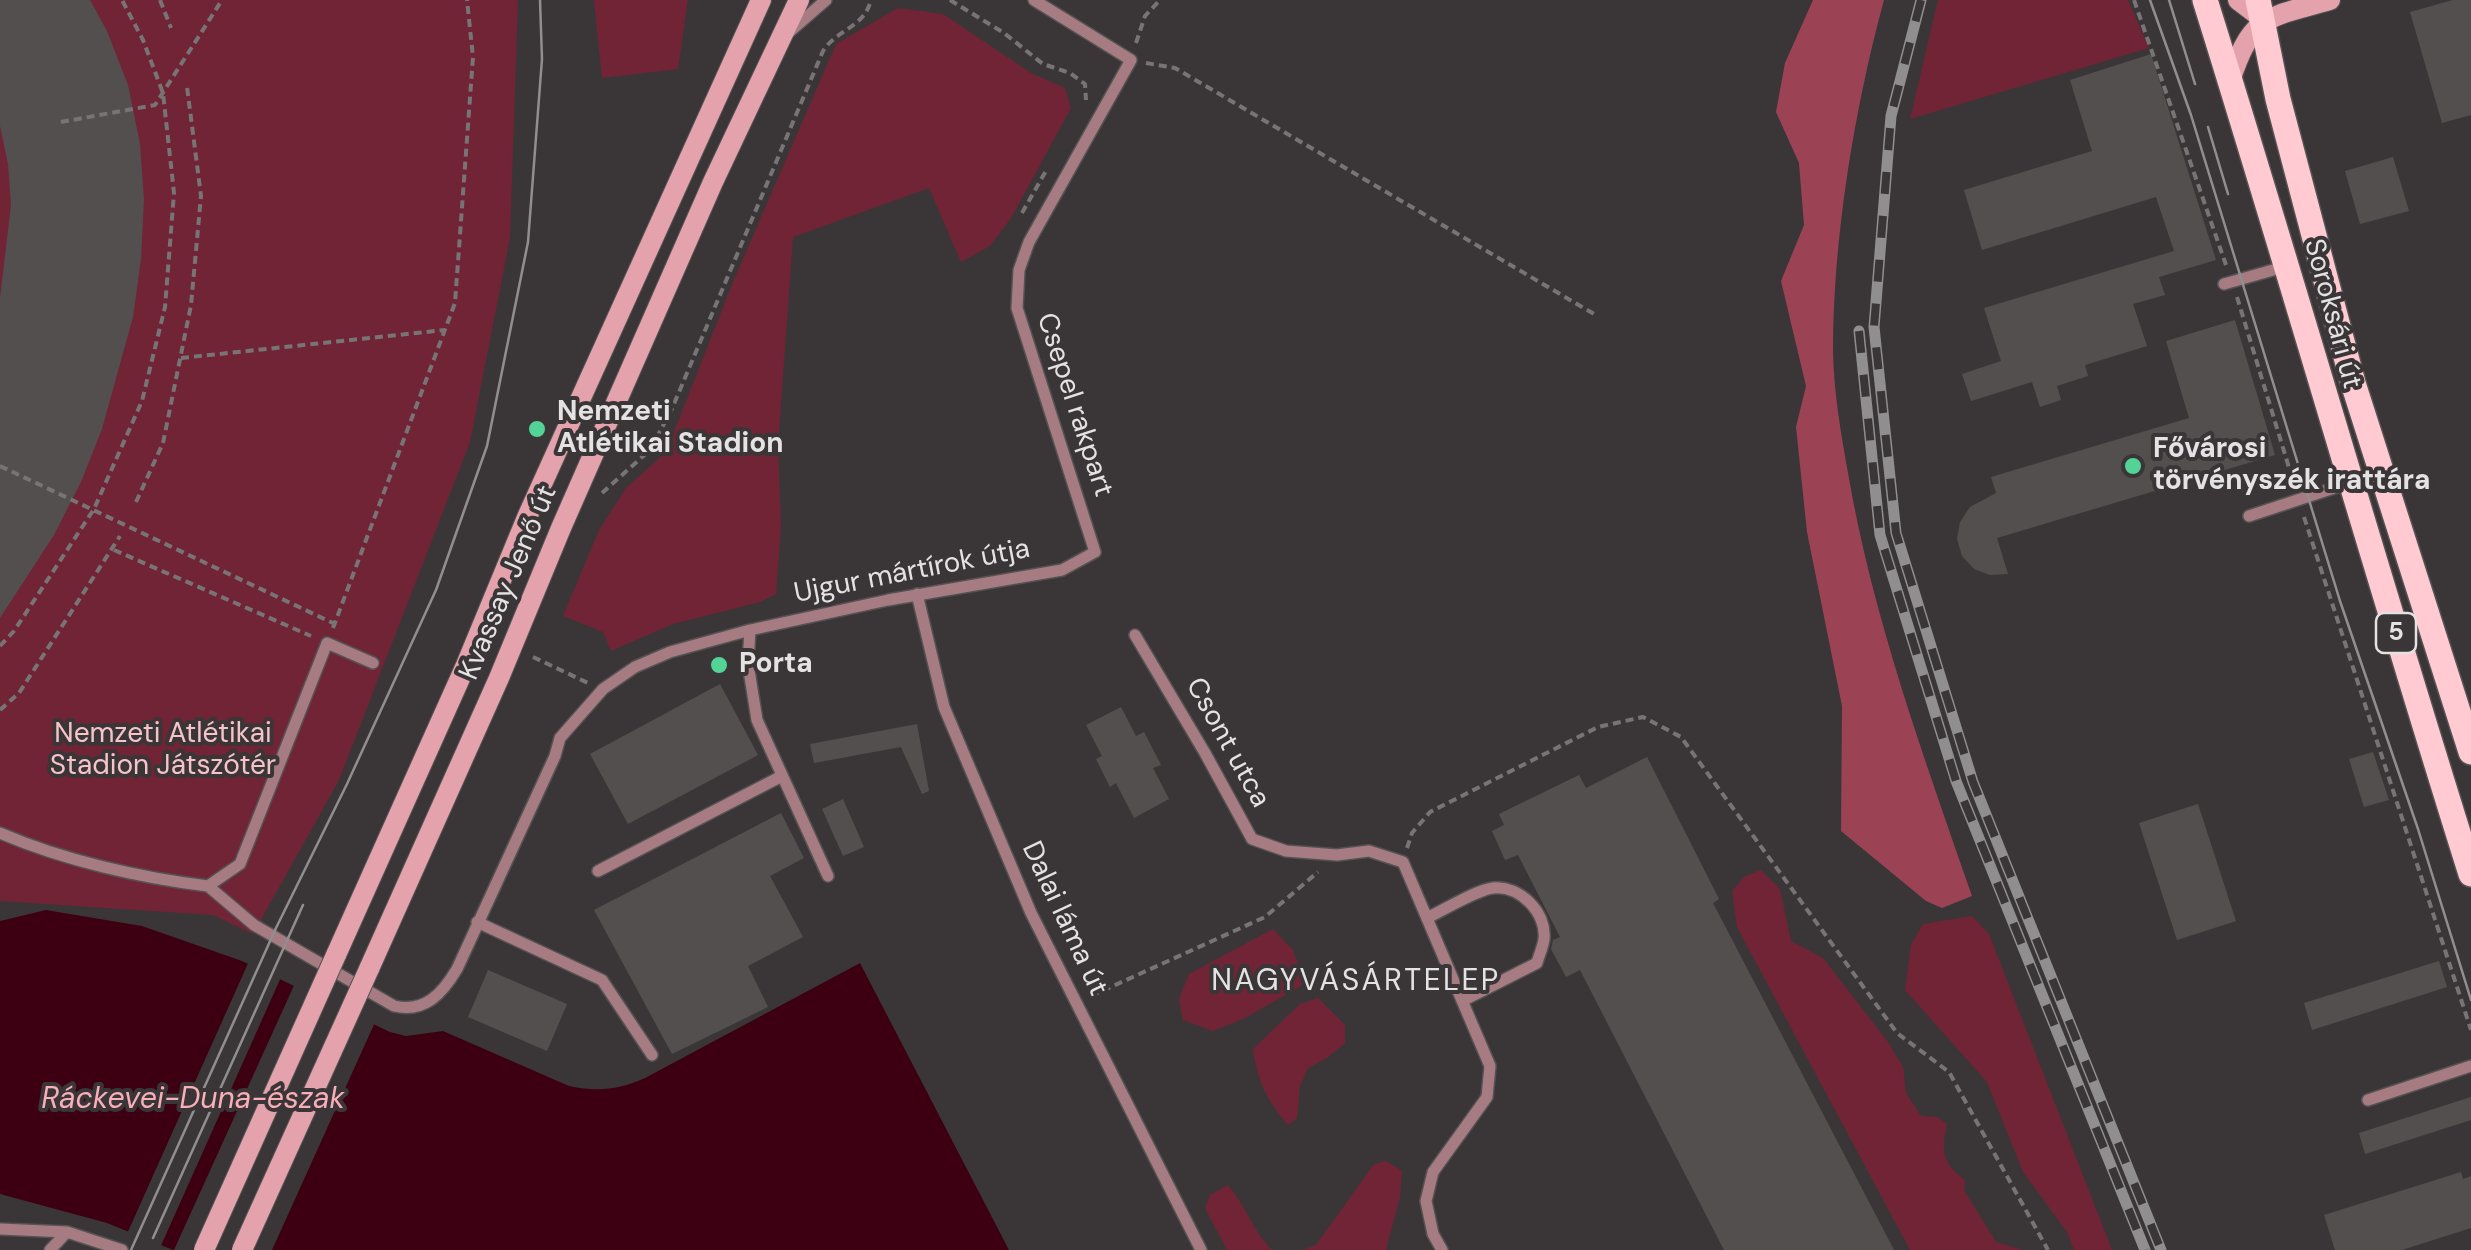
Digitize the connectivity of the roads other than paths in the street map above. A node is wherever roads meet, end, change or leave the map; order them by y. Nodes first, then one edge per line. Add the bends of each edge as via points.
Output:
1 (760, 0) edge
2 (799, 0) edge
3 (826, 0) edge
4 (1034, 0) edge
5 (2204, 0) edge
6 (2238, 0) edge
7 (2330, 0) edge
8 (2260, 10) edge
9 (777, 42) junction
10 (2230, 81) junction
11 (2288, 266) junction
12 (2228, 283) road end
13 (2350, 483) junction
14 (2249, 516) dead end
15 (1095, 552) joint
16 (917, 594) junction
17 (750, 630) junction
18 (1136, 636) dead end
19 (373, 663) dead end
20 (2471, 752) edge
21 (782, 776) junction
22 (0, 833) edge
23 (598, 871) dead end
24 (2471, 874) edge
25 (828, 876) dead end
26 (208, 886) junction
27 (1427, 918) junction
28 (477, 922) junction
29 (1462, 1001) junction
30 (652, 1055) dead end
31 (2471, 1066) edge
32 (2368, 1100) dead end
33 (0, 1229) edge
34 (67, 1232) junction
35 (50, 1250) edge
36 (122, 1250) edge
37 (204, 1250) edge
38 (242, 1250) edge
39 (1202, 1250) edge
40 (1442, 1250) edge

1 - 37 main road, Kvassay Jenő út, bridge
2 - 9 main road, Kvassay Jenő út
3 - 9 lane
4 - 15 lane, Csepel rakpart via 1131,60 1018,270 1017,308
5 - 10 main road, Soroksári út / 5
6 - 8 main road
7 - 8 main road
8 - 10 main road
8 - 20 main road, Soroksári út / 5 via 2353,382
9 - 38 main road, Kvassay Jenő út, bridge
10 - 11 main road, Soroksári út / 5
11 - 12 lane
11 - 13 main road, Soroksári út / 5
13 - 14 lane
13 - 24 main road, Soroksári út / 5
15 - 16 lane, Ujgur mártírok útja via 1062,570
16 - 17 lane, Ujgur mártírok útja
16 - 39 lane, Dalai láma út via 944,708 1030,913
17 - 21 lane via 756,720
17 - 28 lane, Ujgur mártírok útja via 650,660 603,690 560,738
18 - 27 lane, Csont utca via 1252,840 1336,856 1369,851 1402,862
19 - 26 lane via 328,644 240,864
21 - 23 lane
21 - 25 lane
22 - 26 lane via 28,846
26 - 28 lane, Ujgur mártírok útja via 254,924 404,1008 428,1003 446,988
27 - 29 lane
27 - 29 lane via 1493,888 1529,901 1543,924 1537,962
28 - 30 lane via 602,980
29 - 40 lane via 1490,1066 1487,1097 1434,1172 1426,1200
31 - 32 lane
33 - 34 lane
34 - 35 lane
34 - 36 lane

